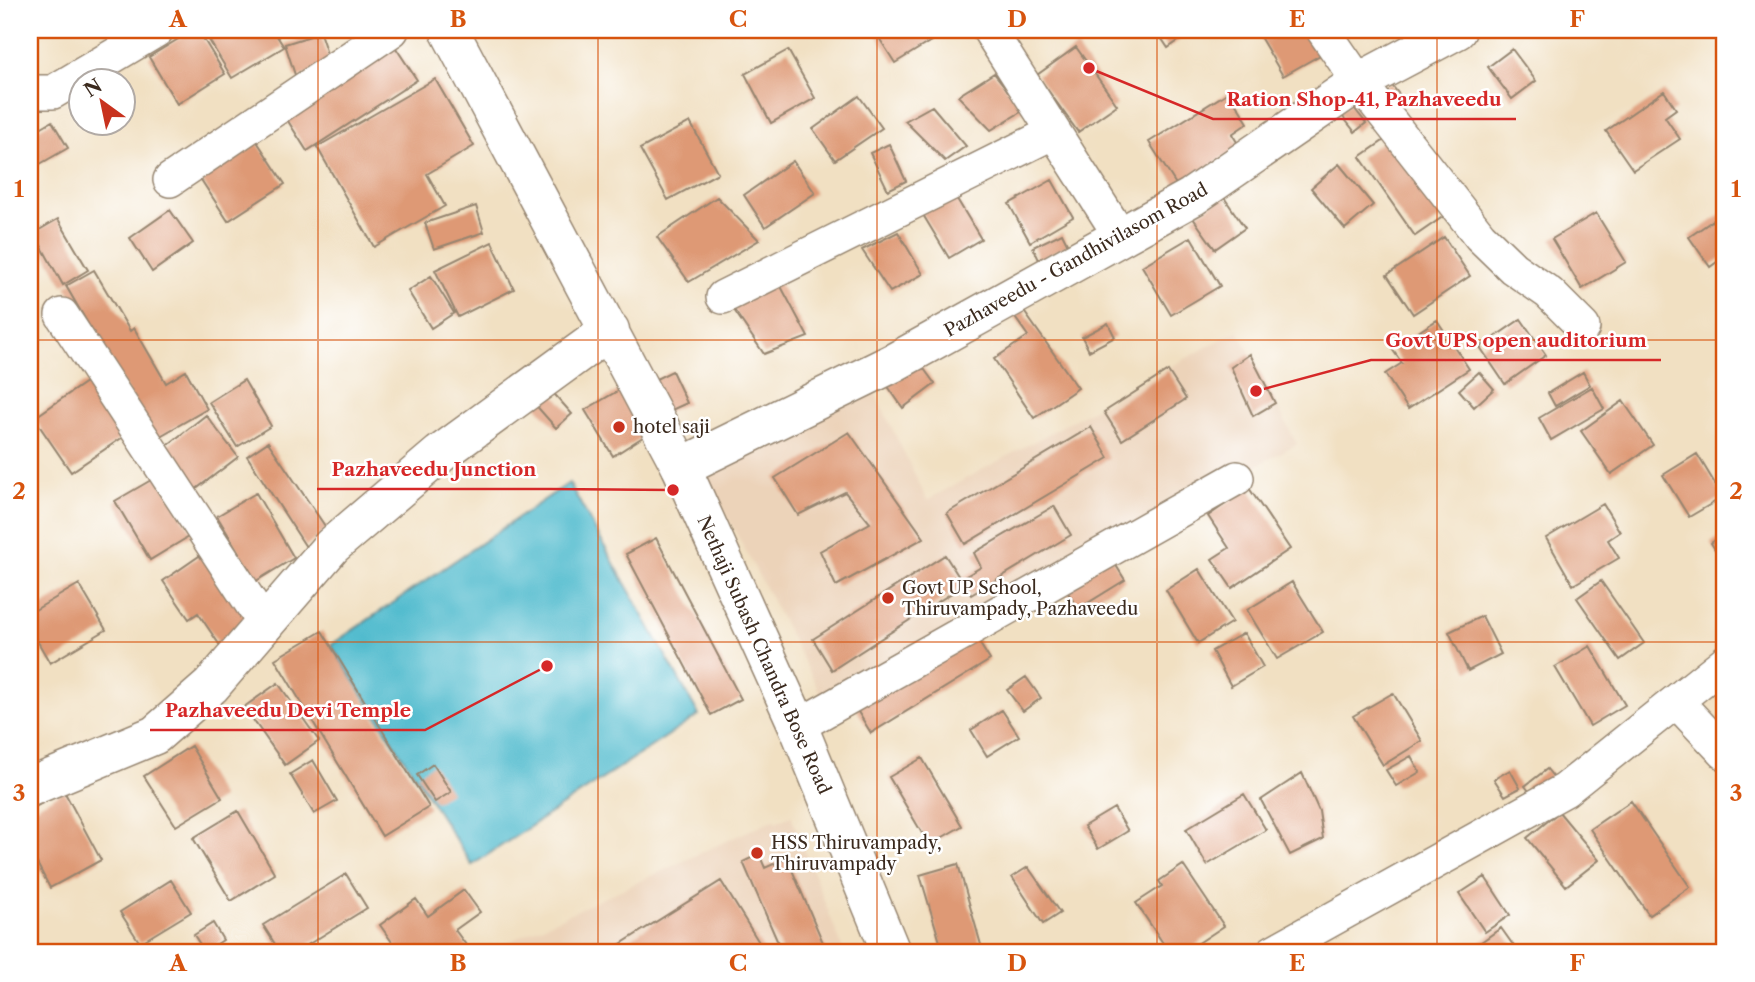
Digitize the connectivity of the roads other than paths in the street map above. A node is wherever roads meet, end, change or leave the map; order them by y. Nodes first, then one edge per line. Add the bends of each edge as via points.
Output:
1 (157, 30) edge
2 (392, 30) edge
3 (449, 30) edge
4 (989, 30) edge
5 (1323, 30) edge
6 (1457, 30) edge
7 (1359, 82) junction
8 (30, 92) edge
9 (1054, 132) junction
10 (170, 180) dead end
11 (1121, 237) junction
12 (723, 297) dead end
13 (62, 315) dead end
14 (1583, 327) dead end
15 (610, 330) junction
16 (681, 467) junction
17 (1237, 478) dead end
18 (265, 626) junction
19 (1725, 662) edge
20 (1676, 702) junction
21 (798, 726) junction
22 (1725, 753) edge
23 (30, 787) edge
24 (891, 952) edge
25 (1273, 952) edge

1 - 8 street via 53,92
2 - 10 street
3 - 15 main road, Nethaji Subash Chandra Bose Road
4 - 9 street
5 - 7 street
6 - 7 main road, Pazhaveedu - Gandhivilasom Road
7 - 11 main road, Pazhaveedu - Gandhivilasom Road via 1192,197
7 - 14 street via 1480,236
9 - 11 street
9 - 12 street
11 - 16 main road, Pazhaveedu - Gandhivilasom Road via 893,363
13 - 18 street
15 - 16 main road, Nethaji Subash Chandra Bose Road
15 - 18 main road via 440,454 332,546
16 - 21 main road, Nethaji Subash Chandra Bose Road
17 - 21 street
18 - 23 main road via 211,686 155,735
19 - 20 street
20 - 22 street
20 - 25 street via 1565,790
21 - 24 main road, Nethaji Subash Chandra Bose Road

